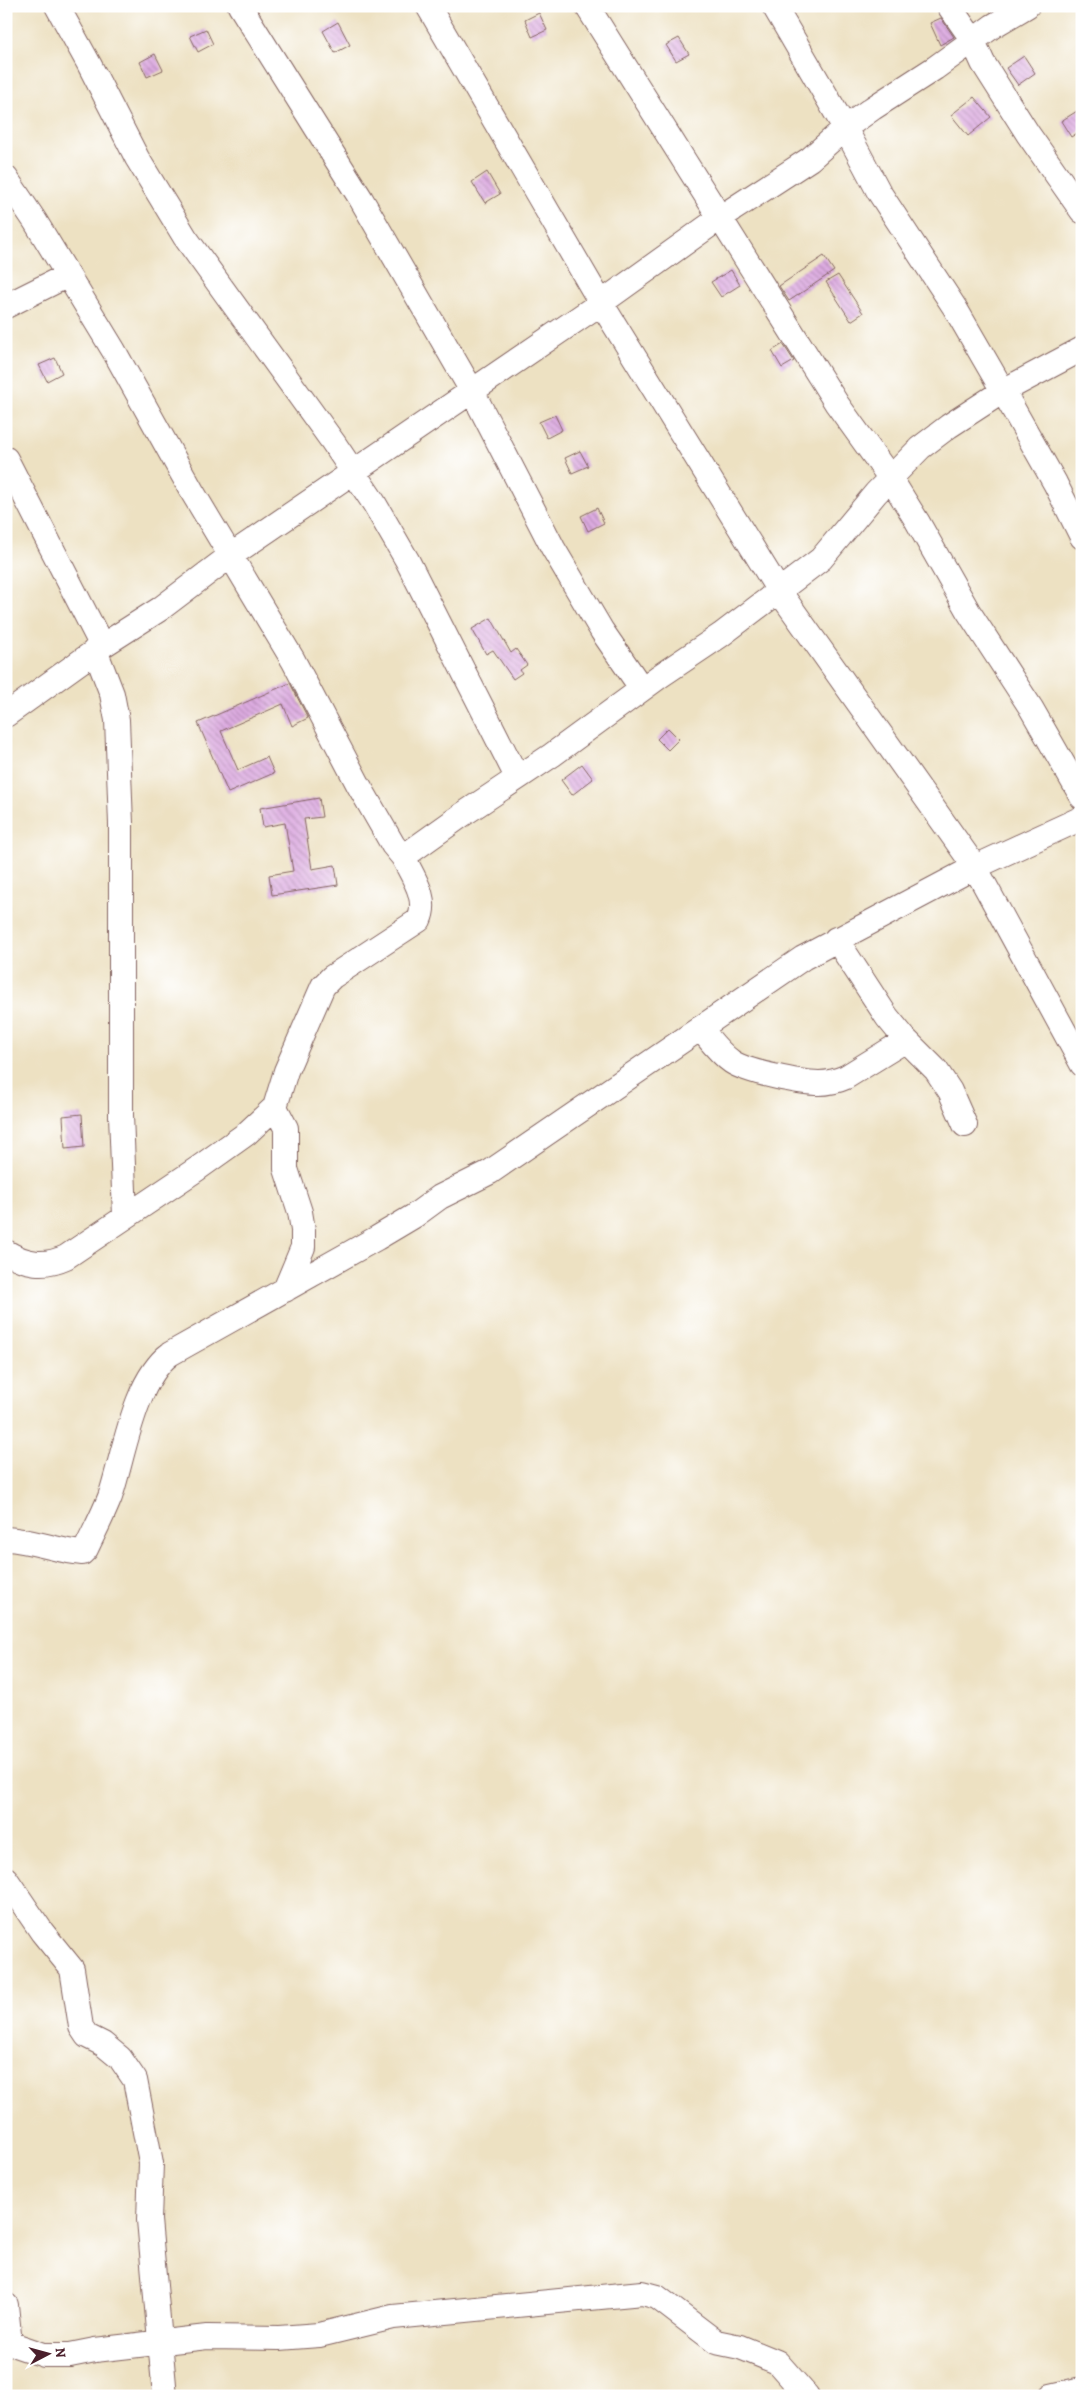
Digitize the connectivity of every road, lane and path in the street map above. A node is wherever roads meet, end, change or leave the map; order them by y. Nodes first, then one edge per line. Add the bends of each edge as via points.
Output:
1 (57, 6) edge
2 (240, 6) edge
3 (428, 6) edge
4 (587, 6) edge
5 (774, 6) edge
6 (949, 6) edge
7 (1027, 6) edge
8 (972, 39) junction
9 (845, 128) junction
10 (6, 178) edge
11 (1082, 211) edge
12 (721, 217) junction
13 (68, 276) junction
14 (601, 303) junction
15 (6, 306) edge
16 (1082, 349) edge
17 (472, 391) junction
18 (1004, 391) junction
19 (6, 459) edge
20 (352, 472) junction
21 (891, 479) junction
22 (1082, 537) edge
23 (230, 556) junction
24 (779, 592) junction
25 (99, 648) junction
26 (642, 689) junction
27 (6, 715) edge
28 (518, 777) junction
29 (1082, 797) edge
30 (1082, 818) edge
31 (403, 858) junction
32 (974, 868) junction
33 (836, 939) junction
34 (700, 1028) junction
35 (906, 1040) junction
36 (1082, 1064) edge
37 (275, 1107) junction
38 (965, 1125) dead end
39 (125, 1216) junction
40 (303, 1247) junction
41 (6, 1252) edge
42 (319, 1270) junction
43 (285, 1290) junction
44 (6, 1539) edge
45 (6, 1880) edge
46 (6, 2304) edge
47 (8, 2343) edge
48 (159, 2343) junction
49 (1082, 2389) edge
50 (165, 2396) edge
51 (807, 2396) edge
52 (1051, 2396) edge

1 - 20 street via 159,196
2 - 17 street via 325,139
3 - 14 street
4 - 12 street
5 - 9 street
6 - 8 street
7 - 8 street
8 - 9 street via 935,68
8 - 11 street via 983,63 1028,134
9 - 12 street via 810,159
9 - 18 street via 879,192 955,308
10 - 13 street
12 - 14 street
12 - 21 street via 837,404
13 - 15 street
13 - 23 street
14 - 17 street
14 - 24 street
16 - 18 street
17 - 20 street
17 - 26 street via 553,548 602,631
18 - 21 street via 920,448
18 - 22 street
19 - 25 street
20 - 23 street
20 - 28 street via 407,560
21 - 24 street via 851,520 821,559
21 - 29 street
23 - 25 street via 160,609
23 - 31 street via 293,660 358,784
24 - 26 street
24 - 32 street
25 - 27 street
25 - 39 street via 117,720
26 - 28 street
28 - 31 street
30 - 32 street
31 - 37 street via 422,895 424,910 419,920 323,986 286,1071
32 - 33 street
32 - 36 street
33 - 34 street
33 - 35 street via 887,1017
34 - 35 street via 733,1063 743,1068 819,1083 846,1077
34 - 42 street via 498,1166
35 - 38 street via 936,1070 950,1091
37 - 39 street via 246,1134
37 - 40 street via 286,1128 286,1169 300,1212
39 - 41 street via 56,1261 29,1263
40 - 42 street
40 - 43 street
42 - 43 street
43 - 44 street via 170,1354 152,1372 140,1397 109,1498 82,1553
45 - 48 street via 72,1969 81,2027 87,2036 120,2058 135,2080 152,2163 149,2220
46 - 47 street
47 - 48 street via 44,2355 70,2355
48 - 50 street
48 - 51 street via 207,2337 279,2338 319,2334 393,2316 642,2293 657,2296 716,2342 740,2347 777,2362
49 - 52 street

